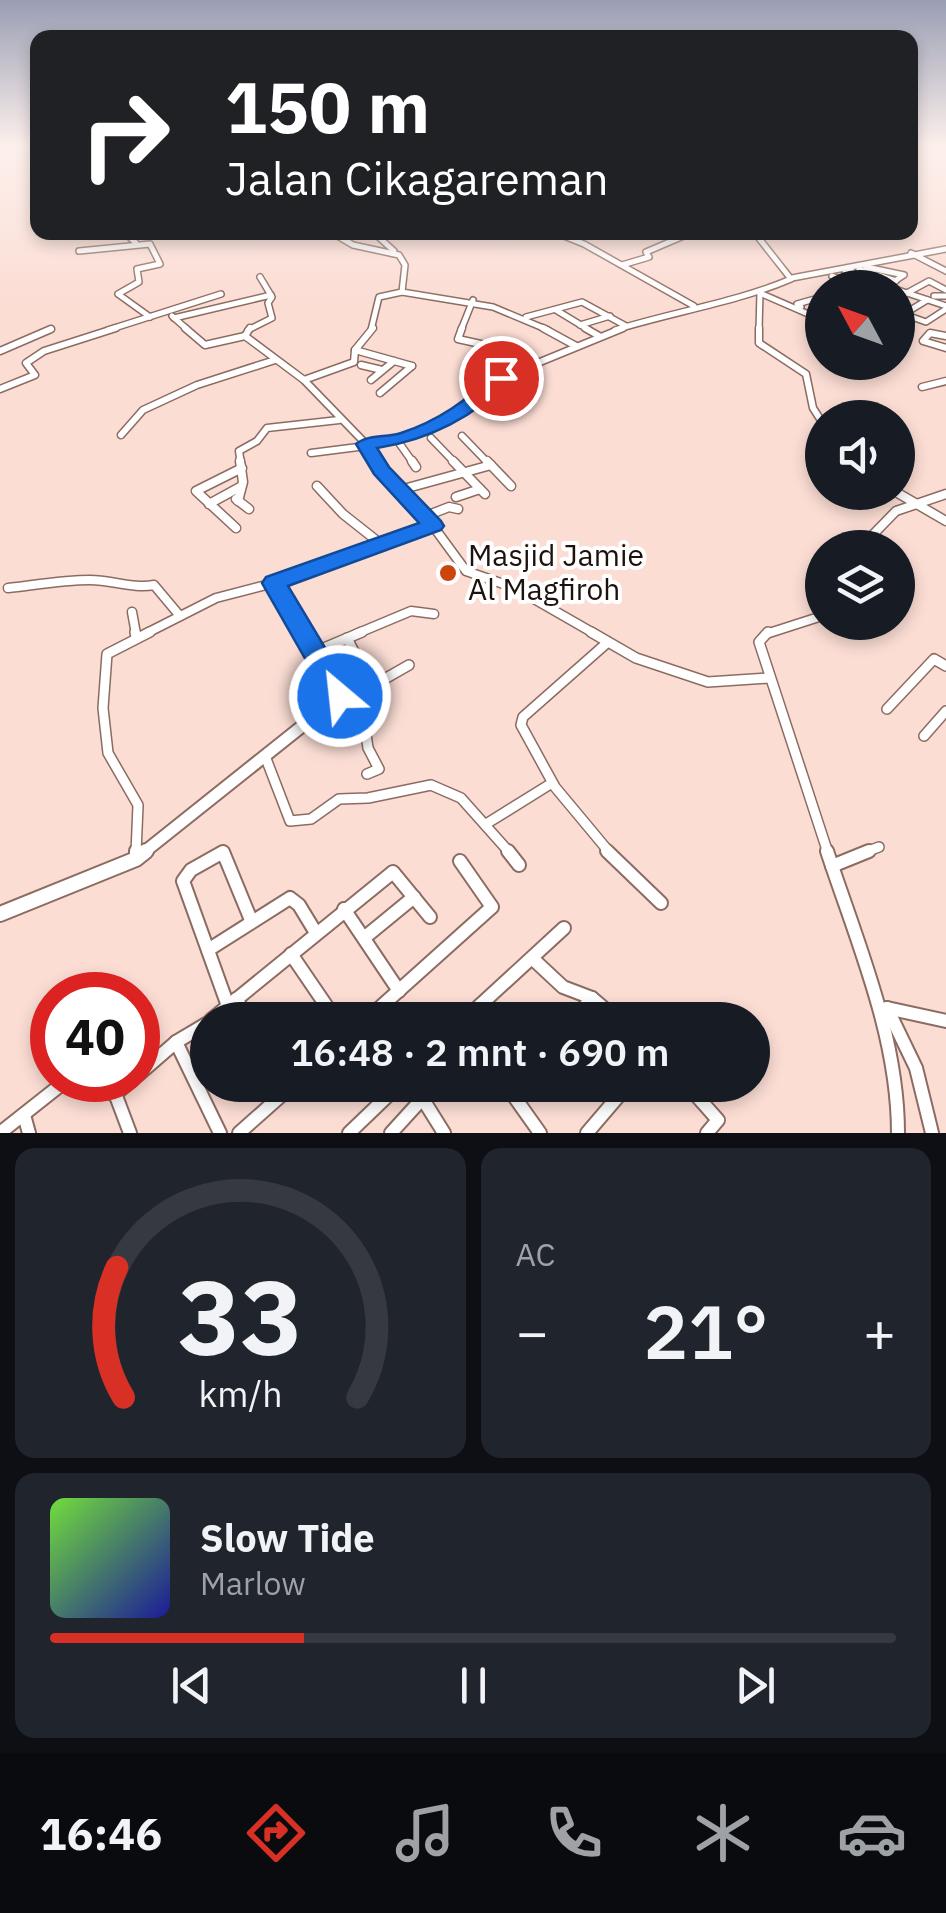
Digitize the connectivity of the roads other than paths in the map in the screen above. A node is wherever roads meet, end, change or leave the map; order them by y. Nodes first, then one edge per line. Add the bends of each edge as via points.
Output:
1 (133, 240) edge
2 (345, 240) edge
3 (382, 240) edge
4 (570, 240) edge
5 (674, 240) edge
6 (758, 240) edge
7 (136, 243) junction
8 (946, 249) edge
9 (79, 251) dead end
10 (394, 251) junction
11 (912, 254) junction
12 (622, 265) junction
13 (859, 269) junction
14 (854, 270) edge
15 (862, 270) edge
16 (886, 270) edge
17 (946, 271) edge
18 (260, 277) dead end
19 (792, 278) junction
20 (915, 288) edge
21 (402, 292) junction
22 (946, 292) edge
23 (761, 293) junction
24 (221, 294) dead end
25 (272, 295) junction
26 (936, 295) dead end
27 (915, 296) edge
28 (473, 300) junction
29 (928, 300) junction
30 (694, 306) junction
31 (915, 306) edge
32 (946, 307) edge
33 (556, 309) junction
34 (166, 312) junction
35 (805, 312) edge
36 (610, 316) junction
37 (150, 317) junction
38 (526, 317) junction
39 (174, 318) junction
40 (915, 318) edge
41 (580, 325) junction
42 (626, 326) junction
43 (51, 329) dead end
44 (245, 336) junction
45 (599, 336) junction
46 (946, 336) edge
47 (576, 346) junction
48 (13, 347) junction
49 (946, 348) edge
50 (503, 349) dead end
51 (0, 350) edge
52 (355, 350) junction
53 (34, 356) junction
54 (275, 360) junction
55 (394, 361) junction
56 (361, 365) dead end
57 (382, 370) junction
58 (304, 380) junction
59 (371, 380) dead end
60 (946, 381) edge
61 (922, 387) dead end
62 (0, 389) edge
63 (380, 393) dead end
64 (811, 400) edge
65 (339, 420) junction
66 (121, 436) dead end
67 (462, 436) dead end
68 (431, 438) dead end
69 (397, 440) junction
70 (366, 445) junction
71 (311, 453) dead end
72 (491, 465) junction
73 (416, 467) dead end
74 (242, 468) junction
75 (466, 474) junction
76 (317, 486) dead end
77 (512, 486) dead end
78 (242, 487) junction
79 (400, 490) junction
80 (229, 494) junction
81 (946, 494) edge
82 (456, 497) dead end
83 (238, 501) junction
84 (209, 504) junction
85 (915, 505) joint
86 (249, 509) dead end
87 (458, 509) dead end
88 (901, 510) edge
89 (946, 520) edge
90 (430, 521) junction
91 (236, 528) dead end
92 (877, 530) edge
93 (381, 544) junction
94 (274, 583) junction
95 (8, 588) dead end
96 (132, 612) dead end
97 (434, 614) dead end
98 (180, 616) junction
99 (805, 622) edge
100 (136, 637) junction
101 (346, 638) junction
102 (608, 642) junction
103 (317, 651) junction
104 (409, 665) dead end
105 (946, 666) edge
106 (769, 678) junction
107 (370, 682) junction
108 (340, 694) junction
109 (888, 709) dead end
110 (946, 710) edge
111 (924, 736) dead end
112 (265, 756) junction
113 (367, 774) dead end
114 (552, 783) junction
115 (486, 824) junction
116 (879, 847) dead end
117 (136, 859) junction
118 (460, 861) dead end
119 (519, 865) dead end
120 (832, 866) junction
121 (414, 896) junction
122 (661, 902) dead end
123 (344, 909) junction
124 (0, 914) edge
125 (430, 917) dead end
126 (251, 920) junction
127 (564, 928) dead end
128 (316, 933) junction
129 (364, 938) junction
130 (208, 950) junction
131 (291, 954) junction
132 (533, 959) junction
133 (399, 991) junction
134 (592, 998) junction
135 (232, 1002) joint
136 (324, 1002) edge
137 (386, 1002) edge
138 (484, 1002) edge
139 (589, 1002) edge
140 (597, 1002) edge
141 (882, 1006) junction
142 (946, 1020) edge
143 (190, 1034) edge
144 (176, 1042) junction
145 (160, 1056) edge
146 (40, 1102) edge
147 (117, 1102) edge
148 (274, 1102) edge
149 (381, 1102) edge
150 (419, 1102) edge
151 (424, 1102) edge
152 (520, 1102) edge
153 (613, 1102) edge
154 (702, 1102) edge
155 (24, 1115) junction
156 (0, 1133) edge
157 (29, 1133) edge
158 (130, 1133) edge
159 (220, 1133) edge
160 (239, 1133) edge
161 (349, 1133) edge
162 (391, 1133) edge
163 (444, 1133) edge
164 (540, 1133) edge
165 (587, 1133) edge
166 (707, 1133) edge
167 (898, 1133) edge
168 (932, 1133) edge

1 - 7 street
2 - 10 street
3 - 10 street
4 - 12 street
5 - 12 street via 646,252 645,260
6 - 19 street
7 - 9 street
7 - 37 street via 150,244 160,264 137,270 139,282 118,294
8 - 11 street
10 - 21 street via 405,265
11 - 17 street
11 - 19 street
12 - 30 street
13 - 14 street
13 - 15 street
13 - 16 street
18 - 25 street
19 - 23 street
20 - 22 street via 927,280
21 - 28 street
21 - 52 street via 379,297 373,328
22 - 26 street
23 - 30 street
23 - 35 street
23 - 64 street via 759,343 806,374
24 - 34 street
25 - 39 street
25 - 44 street via 272,318
27 - 29 street
28 - 38 street
28 - 50 street via 458,339
29 - 31 street
29 - 32 street
30 - 42 street
32 - 40 street via 926,322
33 - 36 street via 582,302
33 - 38 street
33 - 41 street
34 - 37 street
34 - 39 street
36 - 41 street
36 - 42 street
37 - 53 street
38 - 47 street
39 - 44 street via 204,345
41 - 45 street
42 - 45 street
43 - 48 street
44 - 54 street
45 - 47 street
46 - 49 street via 930,332 923,340
47 - 69 street via 501,378 467,409
48 - 51 street
48 - 53 street
52 - 55 street
52 - 58 street via 352,363
53 - 62 street via 26,364 35,375
54 - 58 street
54 - 66 street via 143,410
55 - 57 street
55 - 63 street via 412,366
56 - 57 street
57 - 59 street
58 - 65 street
60 - 61 street
65 - 70 street
65 - 74 street via 267,428 238,451
67 - 72 street
68 - 75 street
69 - 70 street
69 - 73 street
70 - 71 street
70 - 79 street
72 - 75 street
72 - 77 street
74 - 78 street
74 - 84 street via 196,491
75 - 79 street
75 - 82 street via 482,491
76 - 93 street
78 - 80 street
78 - 83 street
79 - 90 street
80 - 83 street
80 - 84 street
81 - 85 street
83 - 86 street
84 - 91 street
85 - 89 street
87 - 90 street
88 - 92 street
90 - 93 street
90 - 102 street via 466,571 515,588
93 - 94 street
94 - 98 street via 237,590
94 - 103 street
95 - 98 street via 87,580 154,584
96 - 100 street
97 - 101 street via 411,611
98 - 100 street
99 - 106 street via 761,636
100 - 117 street via 107,654 103,708 108,753 138,805
101 - 103 street
101 - 107 street
102 - 106 street via 708,682
102 - 114 street via 523,717 520,725
103 - 108 street
104 - 107 street
105 - 109 street via 934,658
106 - 120 street
107 - 108 street
108 - 112 street
108 - 113 street via 364,721 368,748 379,764
110 - 111 street
112 - 115 street via 290,822 311,819 339,799 358,802 428,784 445,786
112 - 117 street
114 - 115 street
114 - 122 street via 621,866
115 - 119 street
116 - 120 street
117 - 124 street
118 - 133 street via 492,907
120 - 141 street
121 - 123 street via 393,872
121 - 125 street
121 - 129 street
123 - 128 street
123 - 129 street
126 - 128 street via 290,898
126 - 130 street
126 - 130 street via 223,852 190,870 183,882
127 - 132 street
128 - 131 street
129 - 133 street
130 - 135 street
131 - 135 street
131 - 136 street
132 - 134 street via 563,986
132 - 138 street
133 - 137 street
134 - 139 street
134 - 140 street
141 - 142 street
141 - 167 street
141 - 168 street via 915,1058
143 - 144 street
144 - 145 street
144 - 159 street
146 - 155 street
147 - 158 street
148 - 160 street
149 - 161 street
150 - 162 street
151 - 163 street
152 - 164 street
153 - 165 street
154 - 166 street via 718,1120
155 - 156 street
155 - 157 street

